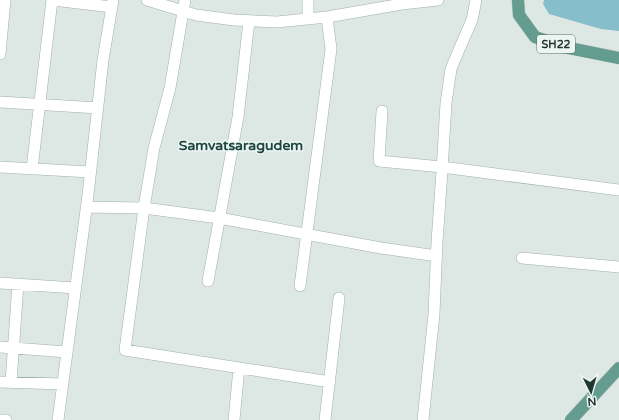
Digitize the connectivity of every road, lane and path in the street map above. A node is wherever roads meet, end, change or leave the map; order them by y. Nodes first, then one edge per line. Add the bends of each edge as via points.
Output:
1 (5, 0) edge
2 (53, 0) edge
3 (147, 0) edge
4 (308, 0) edge
5 (438, 0) edge
6 (476, 0) edge
7 (518, 0) edge
8 (113, 3) edge
9 (395, 3) edge
10 (184, 5) edge
11 (327, 17) junction
12 (308, 19) junction
13 (249, 21) junction
14 (0, 54) edge
15 (619, 58) edge
16 (0, 102) edge
17 (40, 104) junction
18 (98, 108) junction
19 (382, 111) dead end
20 (0, 167) edge
21 (442, 167) junction
22 (32, 169) junction
23 (90, 172) junction
24 (619, 190) edge
25 (86, 207) junction
26 (144, 208) junction
27 (219, 218) junction
28 (307, 234) junction
29 (437, 256) junction
30 (522, 258) dead end
31 (619, 267) edge
32 (208, 281) dead end
33 (0, 283) edge
34 (18, 284) junction
35 (300, 286) dead end
36 (75, 288) junction
37 (338, 298) dead end
38 (0, 347) edge
39 (13, 348) junction
40 (67, 352) junction
41 (239, 368) junction
42 (619, 368) edge
43 (5, 382) edge
44 (330, 382) junction
45 (62, 384) junction
46 (0, 420) edge
47 (6, 420) edge
48 (58, 420) edge
49 (234, 420) edge
50 (325, 420) edge
51 (423, 420) edge
52 (571, 420) edge

1 - 14 street
2 - 8 street
2 - 17 street
3 - 10 street
4 - 12 street
5 - 9 street
6 - 21 street via 472,20 451,70
7 - 15 main road, SH22 via 519,14 535,37 564,47
8 - 18 street
9 - 11 street
10 - 13 street via 196,15
10 - 26 street via 170,88 154,148
11 - 12 street
11 - 28 street via 331,49
12 - 13 street
13 - 27 street via 238,117
16 - 17 street
17 - 18 street
17 - 22 street
18 - 23 street
19 - 21 street via 379,161
20 - 22 street
21 - 24 street
21 - 29 street
22 - 23 street
23 - 25 street
25 - 26 street
25 - 36 street
26 - 27 street
26 - 41 street via 125,350
27 - 28 street
27 - 32 street
28 - 29 street
28 - 35 street
29 - 51 street
30 - 31 street
33 - 34 street
34 - 36 street
34 - 39 street
36 - 40 street
37 - 44 street
38 - 39 street
39 - 40 street
39 - 43 street
40 - 45 street
41 - 44 street
41 - 49 street
42 - 52 main road
43 - 45 street
44 - 50 street
45 - 48 street
46 - 47 street

